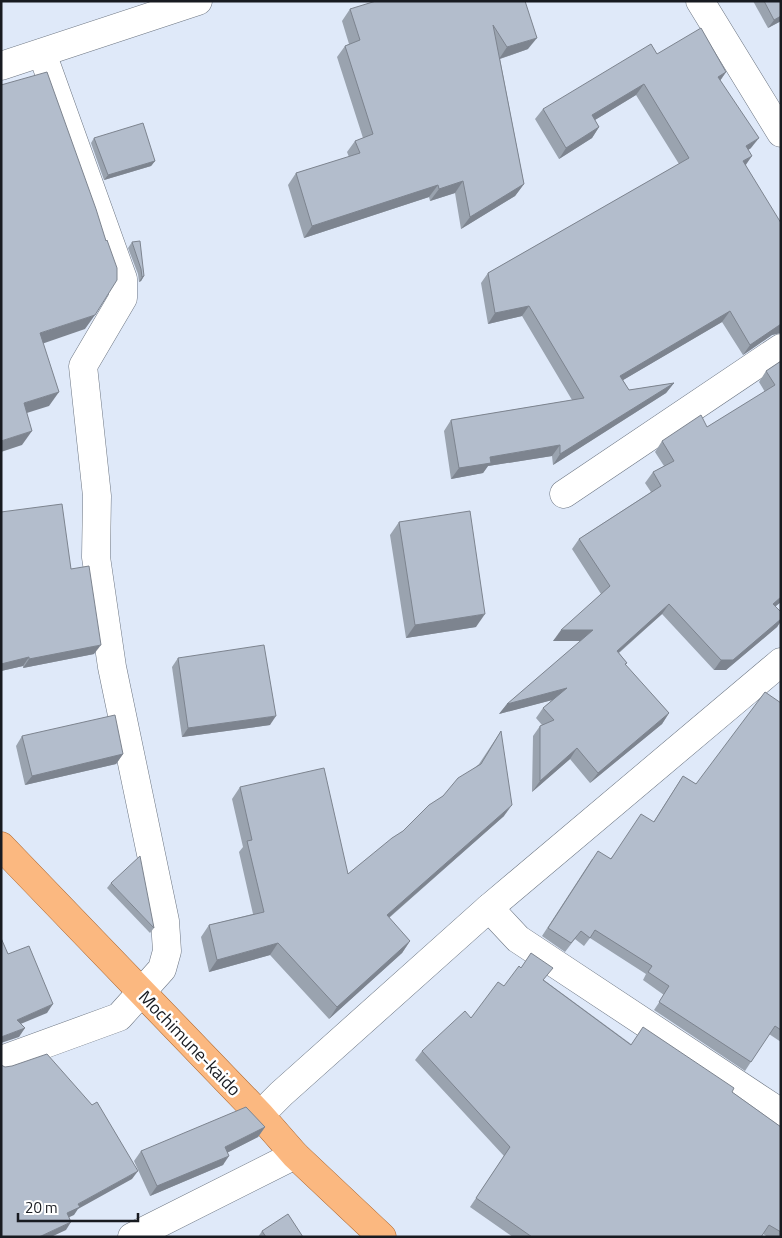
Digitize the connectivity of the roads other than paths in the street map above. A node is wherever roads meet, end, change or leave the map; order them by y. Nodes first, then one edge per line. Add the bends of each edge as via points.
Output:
1 (198, 1) edge
2 (700, 1) edge
3 (42, 53) junction
4 (4, 58) edge
5 (781, 133) edge
6 (781, 348) edge
7 (564, 494) dead end
8 (780, 665) edge
9 (1, 846) edge
10 (489, 908) junction
11 (141, 992) junction
12 (1, 1060) edge
13 (781, 1113) edge
14 (260, 1115) junction
15 (294, 1155) junction
16 (132, 1237) edge
17 (382, 1237) edge

1 - 3 street
2 - 5 street
3 - 4 street
3 - 11 street via 123,279 123,298 83,366 97,496 96,556 110,648 165,921 167,951 162,969
6 - 7 street
8 - 10 street
9 - 11 main road, Mochimune-kaido
10 - 13 street via 518,940
10 - 14 street
11 - 12 street via 119,1017
11 - 14 main road, Mochimune-kaido
14 - 15 main road, Mochimune-kaido
15 - 16 street
15 - 17 main road, Mochimune-kaido

